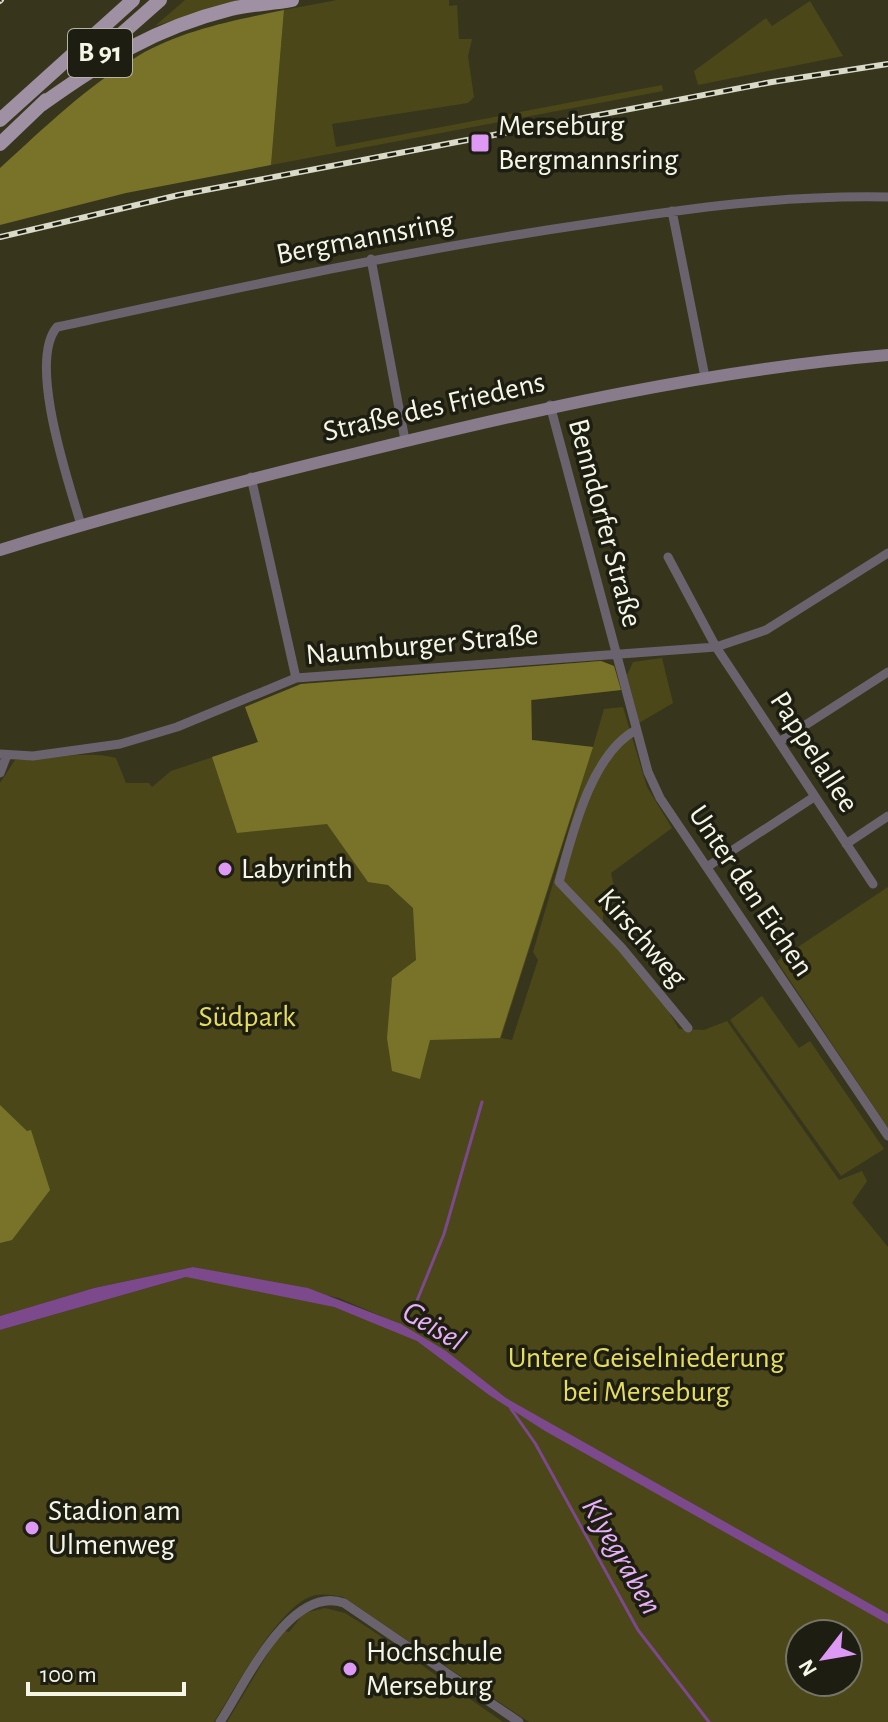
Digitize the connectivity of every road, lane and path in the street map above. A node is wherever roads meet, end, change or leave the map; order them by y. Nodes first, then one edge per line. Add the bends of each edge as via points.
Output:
1 (121, 0) edge
2 (133, 0) edge
3 (160, 0) edge
4 (292, 0) edge
5 (94, 35) junction
6 (41, 105) junction
7 (0, 120) edge
8 (0, 144) edge
9 (888, 197) edge
10 (672, 211) junction
11 (371, 259) junction
12 (888, 355) edge
13 (705, 377) junction
14 (550, 405) junction
15 (405, 440) junction
16 (251, 477) junction
17 (81, 525) junction
18 (0, 550) edge
19 (888, 553) edge
20 (668, 557) dead end
21 (716, 647) junction
22 (614, 653) junction
23 (888, 672) edge
24 (296, 678) junction
25 (636, 730) junction
26 (779, 742) junction
27 (3, 754) edge
28 (0, 773) edge
29 (814, 797) junction
30 (888, 816) edge
31 (846, 844) junction
32 (707, 867) junction
33 (873, 884) dead end
34 (688, 1028) dead end
35 (888, 1136) edge
36 (220, 1722) edge
37 (519, 1722) edge

1 - 5 main road
2 - 5 main road, B 91
3 - 6 main road, B 91
4 - 6 main road via 236,7 166,29 108,57
5 - 7 main road, B 91
6 - 8 main road, B 91
9 - 10 street, Bergmannsring via 809,196
10 - 11 street, Bergmannsring
10 - 13 street
11 - 15 street
11 - 17 street, Bergmannsring via 57,327 48,337 46,354 50,398
12 - 13 street, Straße des Friedens
13 - 14 street, Straße des Friedens
14 - 15 street, Straße des Friedens
14 - 22 street, Benndorfer Straße
15 - 16 street, Straße des Friedens
16 - 17 street, Straße des Friedens
16 - 24 street
17 - 18 street, Straße des Friedens
19 - 21 street, Naumburger Straße via 788,618
20 - 21 street
21 - 22 street, Naumburger Straße
21 - 26 street, Pappelallee
22 - 24 street, Naumburger Straße
22 - 25 street, Unter den Eichen
23 - 26 street
24 - 27 street, Naumburger Straße via 177,727 120,744 33,756
25 - 32 street, Unter den Eichen via 660,798
25 - 34 street, Kirschweg via 602,764 559,882
26 - 29 street, Pappelallee
27 - 28 street
29 - 31 street, Pappelallee
29 - 32 street
30 - 31 street
31 - 33 street, Pappelallee
32 - 35 street, Unter den Eichen
36 - 37 street via 287,1620 316,1600 330,1598

